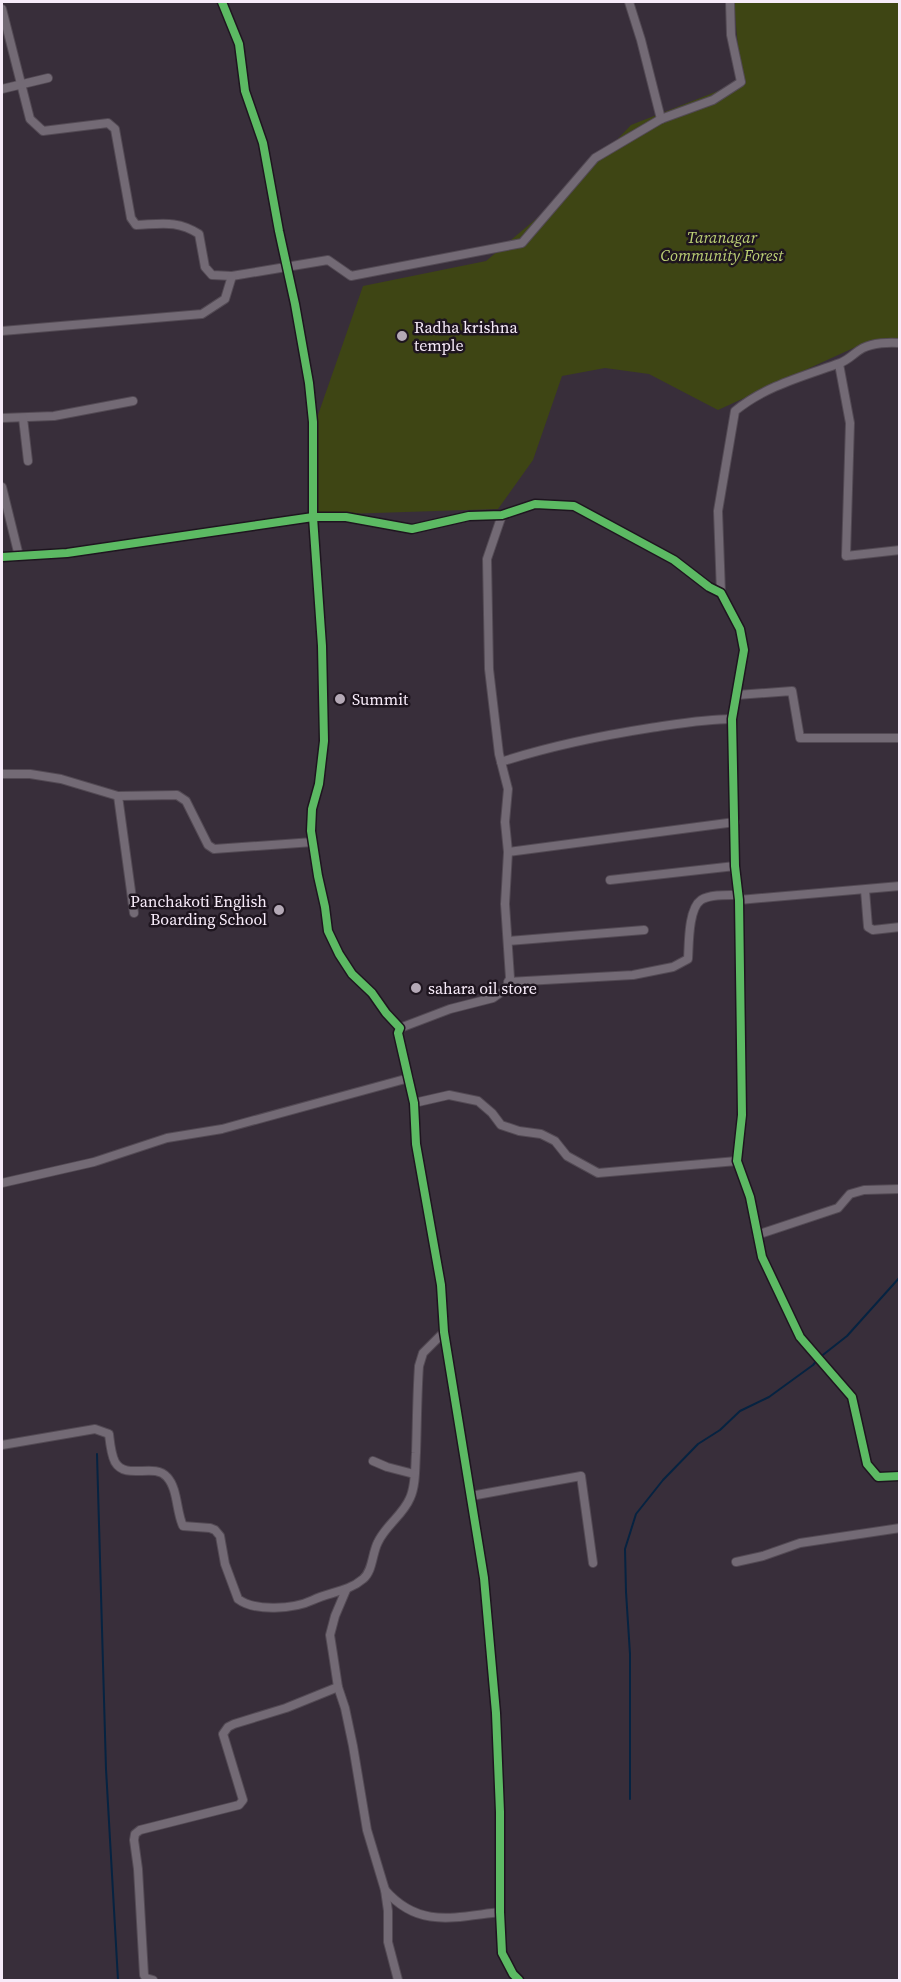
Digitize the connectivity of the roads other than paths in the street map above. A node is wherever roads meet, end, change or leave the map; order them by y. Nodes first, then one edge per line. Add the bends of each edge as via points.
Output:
1 (222, 2) edge
2 (629, 2) edge
3 (730, 2) edge
4 (2, 9) edge
5 (48, 78) dead end
6 (22, 85) junction
7 (2, 89) edge
8 (661, 119) junction
9 (287, 268) junction
10 (232, 276) junction
11 (2, 331) edge
12 (900, 343) edge
13 (839, 363) junction
14 (133, 401) dead end
15 (23, 417) junction
16 (2, 418) edge
17 (27, 461) dead end
18 (2, 488) edge
19 (502, 515) junction
20 (313, 518) junction
21 (900, 550) edge
22 (19, 556) junction
23 (2, 557) edge
24 (721, 593) junction
25 (737, 695) junction
26 (732, 719) junction
27 (900, 738) edge
28 (501, 762) junction
29 (2, 774) edge
30 (118, 795) junction
31 (735, 822) junction
32 (313, 842) junction
33 (508, 852) junction
34 (735, 866) junction
35 (610, 880) dead end
36 (900, 886) edge
37 (865, 890) junction
38 (739, 897) junction
39 (134, 913) dead end
40 (900, 927) edge
41 (644, 930) dead end
42 (508, 941) junction
43 (508, 982) junction
44 (400, 1028) junction
45 (409, 1078) junction
46 (414, 1103) junction
47 (737, 1161) junction
48 (2, 1183) edge
49 (900, 1189) edge
50 (757, 1235) junction
51 (444, 1332) junction
52 (2, 1444) edge
53 (373, 1461) dead end
54 (414, 1474) junction
55 (900, 1476) edge
56 (471, 1496) junction
57 (900, 1528) edge
58 (736, 1562) dead end
59 (593, 1563) dead end
60 (346, 1590) junction
61 (338, 1687) junction
62 (385, 1890) junction
63 (500, 1912) junction
64 (153, 1980) edge
65 (398, 1980) edge
66 (519, 1980) edge

1 - 9 street via 239,44 245,91 263,143
2 - 8 street
3 - 8 street via 731,35 741,82 713,100
4 - 6 street
5 - 6 street
6 - 7 street
6 - 10 street via 30,119 43,131 108,123 115,129 131,218 136,225 186,226 199,234 205,267 212,275
8 - 9 street via 596,158 522,243 351,276 328,260
9 - 10 street
9 - 20 street via 309,383
10 - 11 street via 225,299 202,314
12 - 13 street via 865,347
13 - 21 street via 850,423 846,556
13 - 24 street via 751,398 735,411 718,510
14 - 15 street via 54,416
15 - 16 street
15 - 17 street
18 - 22 street
19 - 20 street via 469,516 412,529 346,517
19 - 24 street via 535,504 574,506 674,560
19 - 28 street via 487,559 489,669
20 - 22 street via 67,553
20 - 32 street via 324,741 312,809
22 - 23 street
24 - 25 street via 740,629 744,650
25 - 26 street
25 - 27 street via 792,691 800,738
26 - 28 street via 706,719 596,736
26 - 31 street
28 - 33 street via 508,789 504,822
29 - 30 street via 61,779
30 - 32 street via 177,795 186,801 208,845 214,849
30 - 39 street
31 - 33 street
31 - 34 street
32 - 44 street via 328,931 352,974
33 - 42 street
34 - 35 street
34 - 38 street
36 - 37 street
37 - 38 street
37 - 40 street via 868,927
38 - 43 street via 701,900 692,911 688,959 673,967 633,975
38 - 47 street via 742,1114
41 - 42 street
42 - 43 street
43 - 44 street via 506,989 493,998
44 - 45 street
45 - 46 street
45 - 48 street
46 - 47 street via 449,1095 478,1101 501,1125 541,1134 555,1141 567,1156 598,1173
46 - 51 street via 416,1144 441,1285
47 - 50 street via 750,1197
49 - 50 street via 850,1194 838,1208
50 - 55 street via 762,1257 800,1337 852,1397 871,1471 878,1477
51 - 54 street via 423,1353 419,1366
51 - 56 street
52 - 60 street via 95,1429 109,1434 114,1460 120,1468 155,1471 168,1477 183,1526 210,1528 220,1536 234,1592 250,1606 304,1604 324,1594
53 - 54 street
54 - 60 street via 405,1509 382,1533 363,1579
56 - 59 street via 581,1476
56 - 63 street via 494,1677
57 - 58 street via 800,1543
60 - 61 street via 330,1635
61 - 62 street via 367,1830
61 - 64 street via 224,1730 243,1800 239,1806 135,1834 144,1975
62 - 63 street via 405,1909 432,1918
62 - 65 street via 388,1942
63 - 66 street via 502,1953

